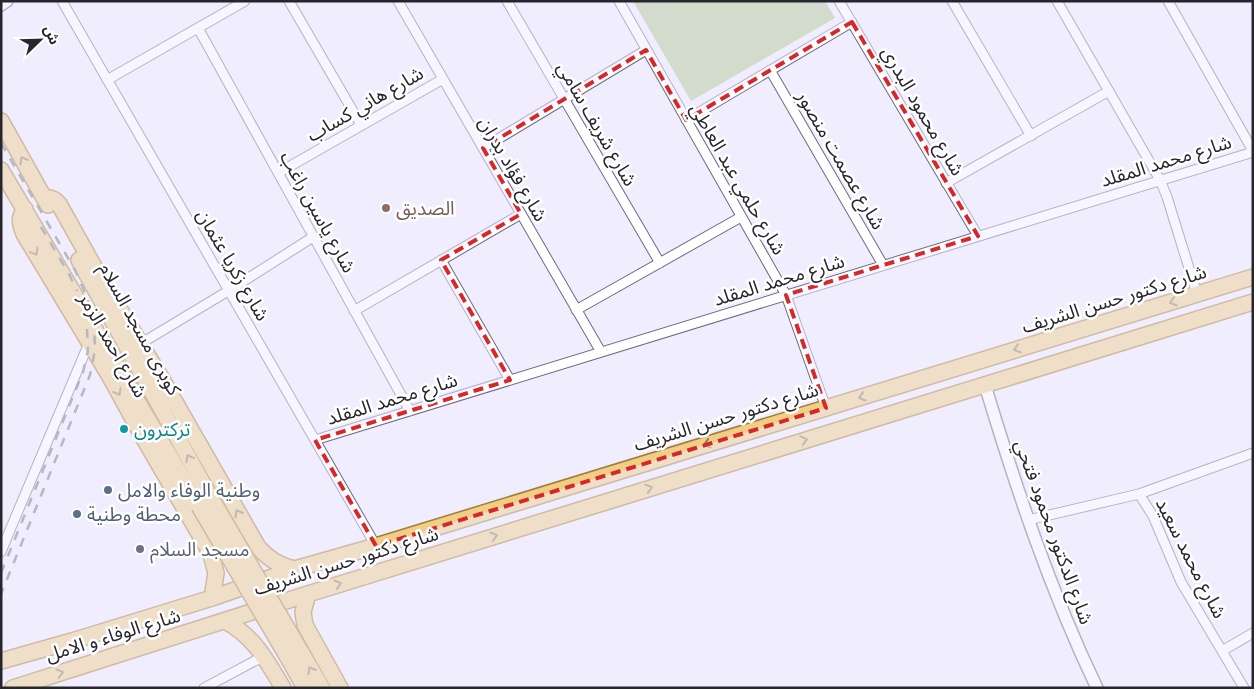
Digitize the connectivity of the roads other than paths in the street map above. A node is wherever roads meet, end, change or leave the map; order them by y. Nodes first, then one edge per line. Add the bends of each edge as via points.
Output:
1 (7, 1) edge
2 (62, 1) edge
3 (245, 1) edge
4 (289, 1) edge
5 (398, 1) edge
6 (507, 1) edge
7 (618, 1) edge
8 (840, 1) edge
9 (952, 1) edge
10 (1057, 1) edge
11 (1168, 1) edge
12 (1, 5) edge
13 (852, 22) junction
14 (198, 28) junction
15 (646, 50) junction
16 (770, 70) junction
17 (443, 78) junction
18 (107, 80) junction
19 (1109, 91) junction
20 (564, 100) junction
21 (686, 120) junction
22 (1, 121) edge
23 (361, 125) junction
24 (1031, 136) junction
25 (483, 148) junction
26 (1253, 151) edge
27 (1, 170) edge
28 (278, 173) junction
29 (1160, 180) junction
30 (946, 183) junction
31 (44, 198) junction
32 (25, 209) junction
33 (521, 214) junction
34 (741, 217) junction
35 (978, 236) junction
36 (313, 237) junction
37 (441, 260) junction
38 (660, 263) junction
39 (884, 265) junction
40 (1253, 277) edge
41 (228, 291) junction
42 (1197, 294) junction
43 (786, 295) junction
44 (1252, 305) edge
45 (576, 310) junction
46 (354, 311) junction
47 (89, 343) junction
48 (140, 344) junction
49 (601, 352) junction
50 (510, 380) junction
51 (985, 384) junction
52 (892, 388) junction
53 (826, 408) junction
54 (410, 411) junction
55 (900, 411) junction
56 (755, 430) junction
57 (315, 440) junction
58 (762, 453) junction
59 (1253, 453) edge
60 (1139, 494) junction
61 (206, 503) junction
62 (1028, 520) junction
63 (254, 541) junction
64 (376, 546) junction
65 (1, 552) edge
66 (211, 554) junction
67 (295, 569) junction
68 (308, 594) junction
69 (212, 598) junction
70 (226, 621) junction
71 (1253, 633) edge
72 (313, 640) junction
73 (72, 641) junction
74 (1222, 651) junction
75 (264, 656) junction
76 (295, 656) junction
77 (1, 661) edge
78 (80, 667) junction
79 (13, 688) edge
80 (204, 688) edge
81 (283, 688) edge
82 (305, 688) edge
83 (322, 688) edge
84 (340, 688) edge
85 (1097, 688) edge
86 (1244, 688) edge

1 - 12 street
2 - 18 street, شارع زكريا عثمان
3 - 14 street
4 - 23 street
5 - 17 street, شارع فؤاد بدران
6 - 20 street, شارع شريف سامي
7 - 15 street, شارع حلمي عبد العاطي
8 - 13 street, شارع محمود البدري
9 - 24 street
10 - 19 street
11 - 26 street
13 - 16 street
13 - 30 street, شارع محمود البدري
14 - 18 street
14 - 28 street, شارع ياسين راغب
15 - 20 street
15 - 21 street, شارع حلمي عبد العاطي
16 - 21 street
16 - 39 street, شارع عصمت منصور
17 - 23 street, شارع هاني كساب
17 - 25 street, شارع فؤاد بدران
18 - 41 street, شارع زكريا عثمان
19 - 24 street
19 - 29 street
20 - 25 street
20 - 38 street, شارع شريف سامي
21 - 34 street, شارع حلمي عبد العاطي
31 -> 22 main road, شارع احمد الزمر
23 - 28 street, شارع هاني كساب
24 - 30 street
25 - 33 street, شارع فؤاد بدران
26 - 29 street, شارع محمد المقلد
27 - 32 main road
28 - 36 street, شارع ياسين راغب
29 - 35 street, شارع محمد المقلد
29 - 42 street
30 - 35 street, شارع محمود البدري
31 - 48 main road, شارع احمد الزمر via 57,202
61 -> 31 main road, كوبرى مسجد السلام
32 -> 47 main road, شارع احمد الزمر via 20,221 24,234
32 - 61 main road, كوبرى مسجد السلام
33 - 37 street
33 - 45 street, شارع فؤاد بدران
34 - 38 street
34 - 43 street, شارع حلمي عبد العاطي
35 - 39 street, شارع محمد المقلد
36 - 41 street
36 - 46 street, شارع ياسين راغب
37 - 46 street
37 - 50 street
38 - 45 street
39 - 43 street, شارع محمد المقلد
40 - 42 main road, شارع دكتور حسن الشريف
41 - 48 street
41 - 57 street, شارع زكريا عثمان
42 -> 52 main road, شارع دكتور حسن الشريف
43 - 49 street, شارع محمد المقلد
43 - 53 street, شارع حلمي عبد العاطي
44 - 51 main road, شارع دكتور حسن الشريف
45 - 49 street, شارع فؤاد بدران
46 - 54 street, شارع ياسين راغب
47 - 65 street
47 -> 66 main road, شارع احمد الزمر
63 -> 48 main road, شارع احمد الزمر
49 - 50 street, شارع محمد المقلد
50 - 54 street, شارع محمد المقلد
51 - 55 main road, شارع دكتور حسن الشريف
51 - 62 street, شارع الدكتور محمود فتحي
52 -> 53 main road, شارع دكتور حسن الشريف
52 - 55 main road
53 - 56 main road, شارع دكتور حسن الشريف
54 - 57 street, شارع محمد المقلد
58 -> 55 main road, شارع دكتور حسن الشريف
56 - 58 main road
56 -> 64 main road, شارع دكتور حسن الشريف
57 - 64 street, شارع زكريا عثمان
68 -> 58 main road, شارع دكتور حسن الشريف
59 - 60 street
60 - 62 street
60 - 74 street, شارع محمد سعيد via 1153,516 1181,582
61 - 76 main road, كوبرى مسجد السلام, bridge
62 - 85 street, شارع الدكتور محمود فتحي via 1062,611
63 - 66 main road via 246,555 236,560 226,561
63 - 67 main road, شارع احمد الزمر via 268,558
64 - 67 main road, شارع دكتور حسن الشريف
66 - 69 main road, شارع احمد الزمر via 216,574
67 - 69 main road, شارع دكتور حسن الشريف
68 - 70 main road, شارع دكتور حسن الشريف
68 - 72 main road via 304,619
69 - 73 main road, شارع الوفاء و الامل
70 - 75 main road via 242,631
70 - 78 main road, شارع الوفاء و الامل
71 - 74 street
72 - 75 main road via 288,636 271,646
72 - 84 main road
73 - 77 main road, شارع الوفاء و الامل
73 - 78 main road
74 - 86 street, شارع محمد سعيد
75 - 80 street
75 - 81 main road
76 - 82 main road, كوبرى مسجد السلام
83 -> 76 main road, كوبرى مسجد السلام
79 -> 78 main road, شارع الوفاء و الامل

